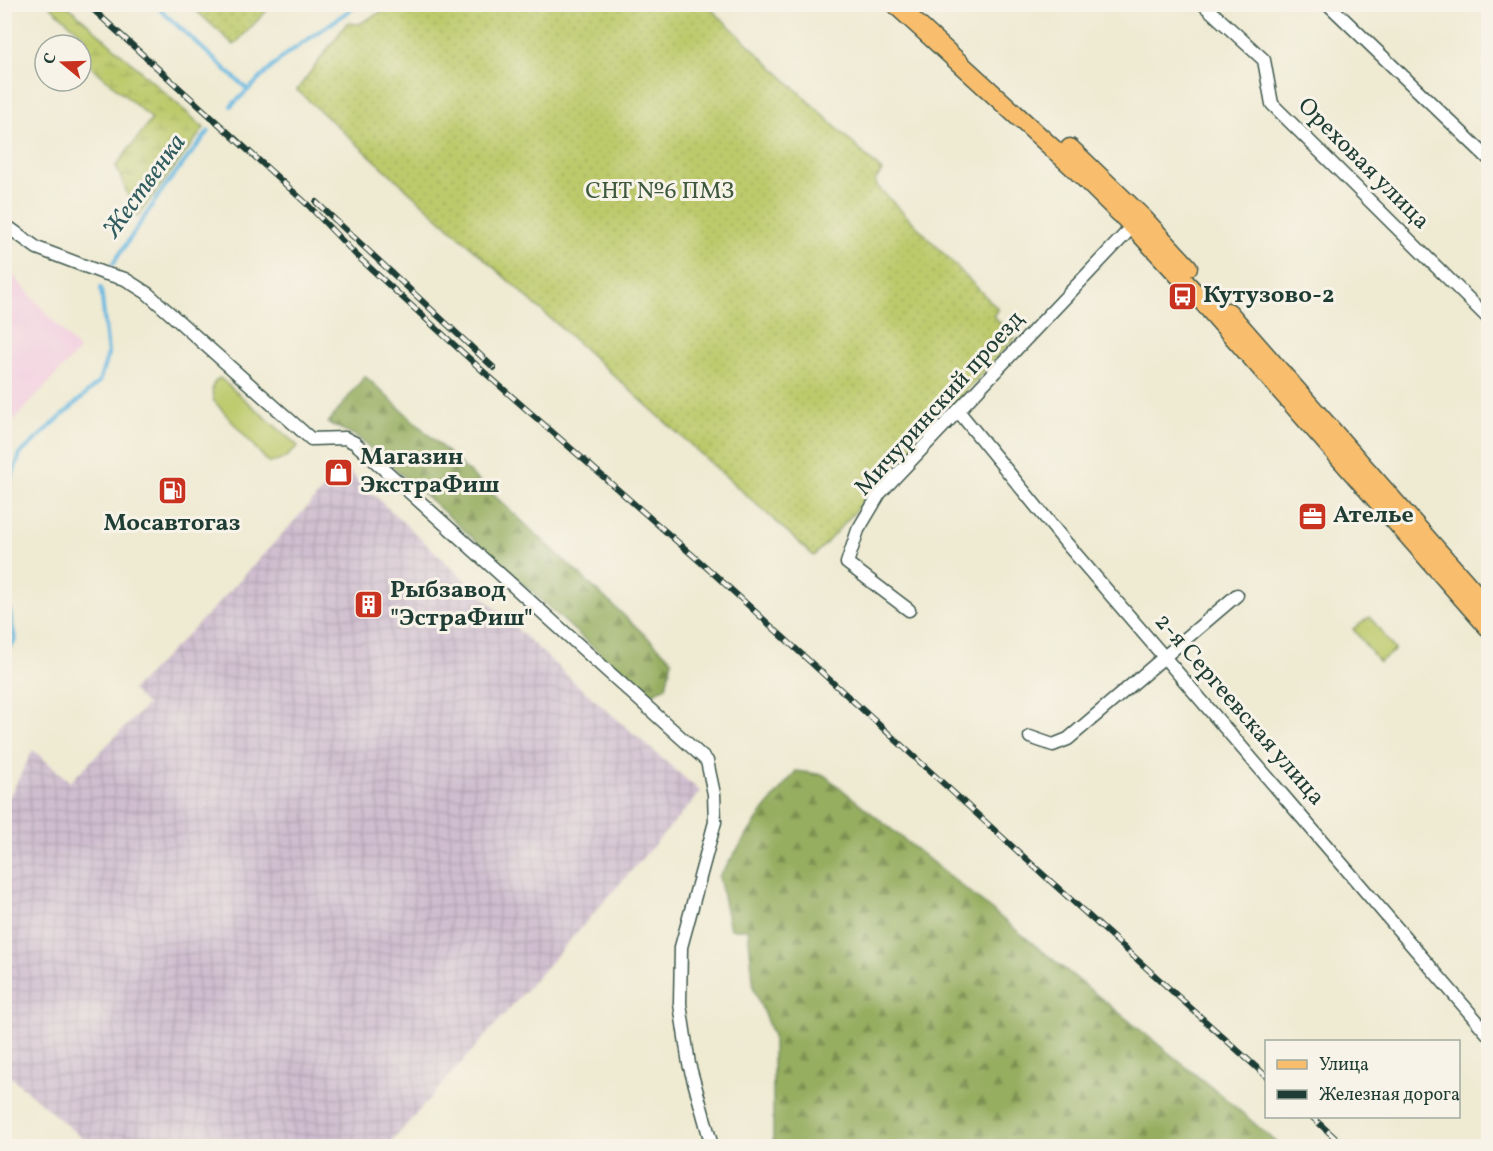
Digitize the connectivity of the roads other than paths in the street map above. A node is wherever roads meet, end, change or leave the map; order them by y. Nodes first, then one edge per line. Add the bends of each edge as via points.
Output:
1 (895, 4) edge
2 (914, 4) edge
3 (1203, 4) edge
4 (1328, 4) edge
5 (1488, 158) edge
6 (4, 224) edge
7 (1133, 226) junction
8 (1488, 318) edge
9 (959, 412) junction
10 (1237, 595) dead end
11 (1488, 608) edge
12 (909, 610) dead end
13 (1488, 627) edge
14 (1165, 657) junction
15 (1030, 737) dead end
16 (1488, 1034) edge
17 (712, 1146) edge

1 - 7 main road
2 - 11 main road via 1143,218
3 - 8 street, Ореховая улица via 1264,60 1272,104
4 - 5 street
6 - 17 street via 37,248 125,279 147,293 311,439 345,438 355,443 707,762 715,822 681,947 680,1004 689,1064
7 - 9 street, Мичуринский проезд
7 - 13 main road
9 - 12 street, Мичуринский проезд via 880,493 858,530 847,563
9 - 14 street, 2-я Сергеевская улица
10 - 14 street
14 - 15 street via 1068,739 1053,745
14 - 16 street, 2-я Сергеевская улица

